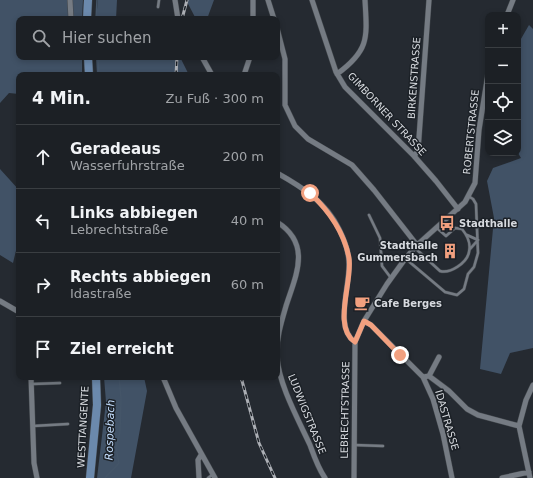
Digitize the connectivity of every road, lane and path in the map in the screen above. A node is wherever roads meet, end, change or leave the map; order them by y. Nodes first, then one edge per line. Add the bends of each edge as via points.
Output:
1 (70, 0) edge
2 (88, 0) edge
3 (159, 0) edge
4 (175, 0) edge
5 (253, 0) edge
6 (268, 0) edge
7 (312, 0) edge
8 (365, 0) edge
9 (429, 0) edge
10 (513, 0) edge
11 (158, 7) dead end
12 (508, 12) edge
13 (71, 16) edge
14 (87, 16) edge
15 (178, 16) edge
16 (253, 16) edge
17 (273, 16) edge
18 (280, 40) edge
19 (88, 60) edge
20 (204, 60) edge
21 (249, 60) edge
22 (89, 72) edge
23 (210, 72) edge
24 (245, 72) edge
25 (337, 74) junction
26 (486, 84) edge
27 (414, 156) junction
28 (280, 175) edge
29 (468, 196) junction
30 (458, 209) junction
31 (369, 215) dead end
32 (280, 224) edge
33 (437, 228) junction
34 (467, 235) junction
35 (478, 240) junction
36 (416, 246) junction
37 (469, 250) junction
38 (405, 259) junction
39 (391, 278) junction
40 (0, 301) edge
41 (16, 310) edge
42 (364, 321) junction
43 (280, 326) edge
44 (355, 342) junction
45 (439, 357) dead end
46 (280, 370) edge
47 (426, 376) junction
48 (32, 380) edge
49 (96, 380) edge
50 (164, 380) edge
51 (60, 383) dead end
52 (533, 385) edge
53 (68, 424) dead end
54 (33, 426) junction
55 (519, 426) junction
56 (354, 445) junction
57 (383, 446) dead end
58 (201, 455) junction
59 (529, 472) junction
60 (214, 476) edge
61 (37, 478) edge
62 (90, 478) edge
63 (199, 478) edge
64 (208, 478) edge
65 (325, 478) edge
66 (354, 478) edge
67 (452, 478) edge
68 (502, 478) edge
69 (530, 478) edge

1 - 13 street
2 - 14 main road
3 - 11 lane
4 - 15 street
5 - 16 street
6 - 17 street
7 - 25 street, GIMBORNER STRASSE
8 - 25 street via 366,38 360,53 352,63
9 - 27 street, BIRKENSTRASSE via 418,151
10 - 12 street
18 - 36 street via 285,59 285,105 295,126 308,139 352,165
19 - 22 main road
20 - 23 street
21 - 24 street
25 - 27 street, GIMBORNER STRASSE via 345,86
26 - 29 street, ROBERTSTRASSE via 479,130 475,182
27 - 30 street, GIMBORNER STRASSE
28 - 44 street via 310,193 324,206 340,230 349,265 344,325 350,339
29 - 30 street, ROBERTSTRASSE
29 - 35 lane via 476,204
30 - 33 street, ROBERTSTRASSE
31 - 39 lane via 380,238 382,266
32 - 43 street, LUDWIGSTRASSE via 293,237 298,248 299,261
33 - 34 lane via 446,236 455,228 462,229
33 - 36 street, ROBERTSTRASSE
34 - 35 lane
34 - 37 lane
35 - 37 lane
35 - 38 lane via 474,267 468,274 464,289 457,295 445,292
36 - 37 lane via 444,272 454,269 467,257
36 - 38 street, ROBERTSTRASSE
38 - 39 street, ROBERTSTRASSE
39 - 42 street, ROBERTSTRASSE
40 - 41 street
42 - 44 street, LEBRECHTSTRASSE
42 - 47 street, IDASTRASSE
44 - 56 street, LEBRECHTSTRASSE
45 - 47 street
46 - 65 street, LUDWIGSTRASSE
47 - 55 street via 478,415
47 - 67 street, IDASTRASSE via 443,434
48 - 51 lane
48 - 54 street
49 - 62 main road, WESTTANGENTE via 96,424
50 - 58 street
52 - 55 street
53 - 54 lane
54 - 61 street
55 - 59 street
56 - 57 lane
56 - 66 street, LEBRECHTSTRASSE
58 - 60 street
58 - 63 street via 198,460
59 - 68 street
59 - 69 street
60 - 64 lane

